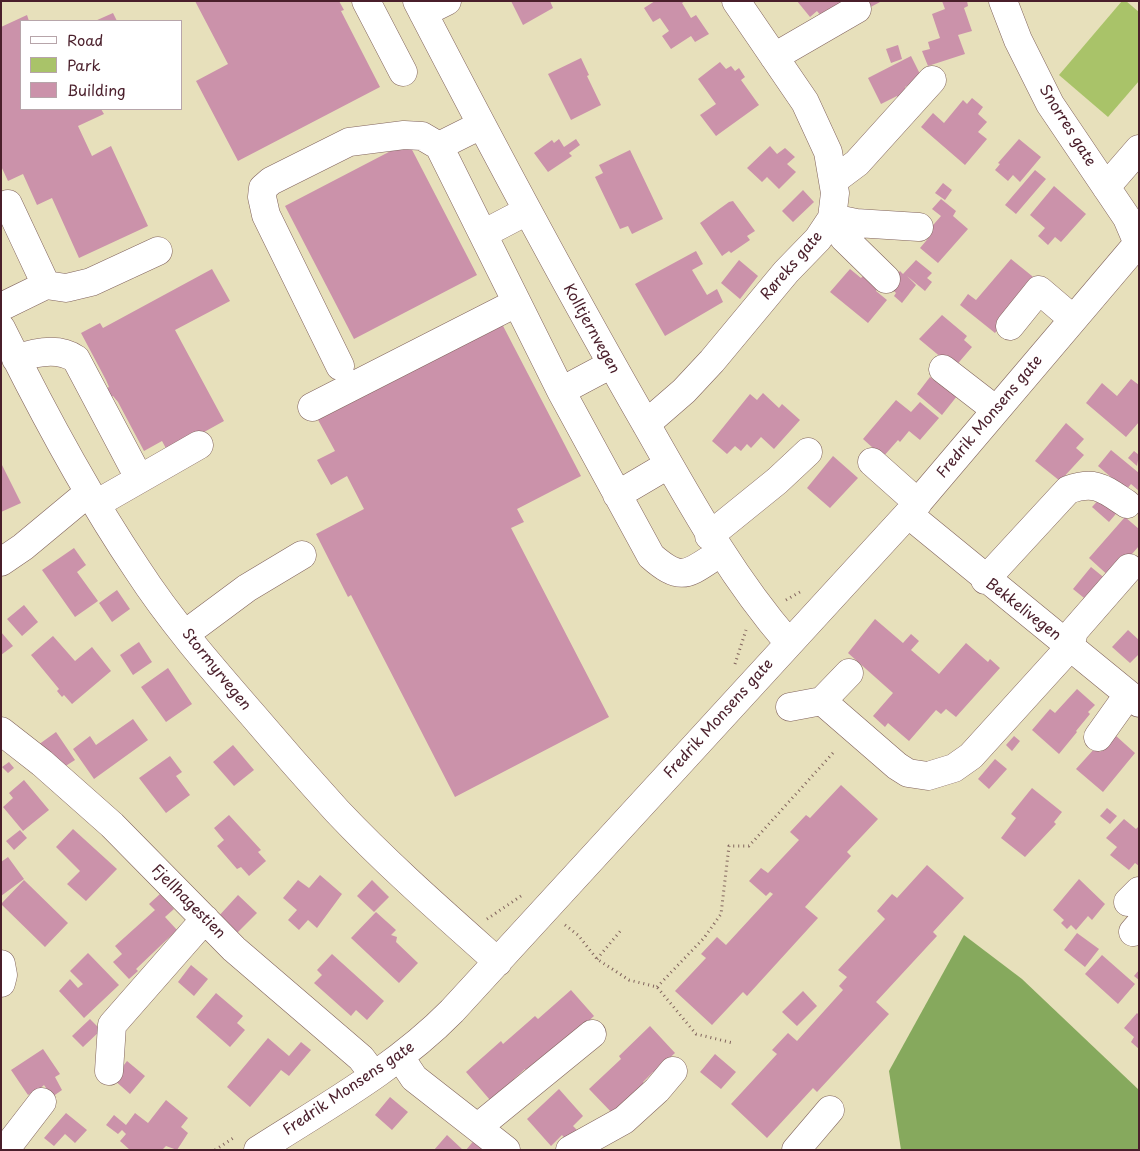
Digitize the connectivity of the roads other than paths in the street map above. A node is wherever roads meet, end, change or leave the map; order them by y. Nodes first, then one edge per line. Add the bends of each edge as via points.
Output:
1 (366, 1) edge
2 (736, 1) edge
3 (1003, 1) edge
4 (429, 5) edge
5 (857, 9) dead end
6 (774, 57) junction
7 (403, 72) dead end
8 (932, 80) dead end
9 (480, 125) junction
10 (439, 146) junction
11 (1139, 149) edge
12 (833, 181) junction
13 (1106, 187) junction
14 (8, 204) dead end
15 (527, 211) junction
16 (832, 218) junction
17 (919, 227) dead end
18 (483, 234) junction
19 (1138, 244) edge
20 (158, 251) dead end
21 (886, 279) dead end
22 (46, 285) junction
23 (516, 303) junction
24 (1, 307) edge
25 (1073, 319) junction
26 (1010, 326) dead end
27 (1, 328) edge
28 (16, 358) junction
29 (610, 364) junction
30 (340, 366) dead end
31 (944, 369) dead end
32 (562, 391) junction
33 (312, 407) dead end
34 (996, 410) junction
35 (646, 424) junction
36 (198, 446) dead end
37 (808, 452) dead end
38 (872, 462) dead end
39 (668, 465) junction
40 (139, 478) junction
41 (617, 495) junction
42 (92, 499) junction
43 (1127, 504) dead end
44 (913, 508) junction
45 (715, 544) junction
46 (302, 555) dead end
47 (1, 562) edge
48 (1129, 568) dead end
49 (985, 580) junction
50 (185, 634) junction
51 (788, 642) junction
52 (1070, 647) junction
53 (849, 673) dead end
54 (1133, 699) edge
55 (822, 701) junction
56 (790, 707) dead end
57 (1, 732) edge
58 (1098, 737) dead end
59 (205, 919) junction
60 (498, 962) junction
61 (1, 964) edge
62 (1, 983) edge
63 (592, 1034) dead end
64 (400, 1057) junction
65 (109, 1071) dead end
66 (673, 1071) dead end
67 (374, 1075) junction
68 (42, 1102) dead end
69 (830, 1110) dead end
70 (478, 1127) junction
71 (249, 1142) edge
72 (5, 1150) edge
73 (506, 1150) edge
74 (570, 1150) edge
75 (796, 1150) edge

1 - 7 street
2 - 6 street, Røreks gate
3 - 13 street, Snorres gate via 1018,40 1050,104
4 - 9 street, Kolltjernvegen
5 - 6 street
6 - 12 street, Røreks gate via 805,102 828,152
8 - 12 street via 858,163
9 - 10 street
9 - 15 street, Kolltjernvegen
10 - 18 street
10 - 30 street via 422,136 404,135 350,142 263,188 266,214
11 - 13 street
12 - 16 street, Røreks gate
13 - 19 street, Snorres gate via 1127,218
14 - 22 street
15 - 18 street
15 - 29 street, Kolltjernvegen
16 - 17 street via 856,223
16 - 21 street via 844,238
16 - 35 street, Røreks gate via 818,239 786,272 712,361
18 - 23 street
19 - 25 street, Fredrik Monsens gate
20 - 22 street via 91,282 66,288
22 - 24 street
23 - 32 street
23 - 33 street
25 - 26 street via 1039,290
25 - 34 street, Fredrik Monsens gate
27 - 28 street, Stormyrvegen
28 - 40 street via 32,353 60,352 76,359
28 - 42 street, Stormyrvegen
29 - 32 street
29 - 35 street, Kolltjernvegen
31 - 34 street
32 - 41 street
34 - 44 street, Fredrik Monsens gate
35 - 39 street, Kolltjernvegen
36 - 40 street
37 - 45 street
38 - 44 street, Bekkelivegen
39 - 41 street
39 - 45 street, Kolltjernvegen
40 - 42 street
41 - 45 street via 651,556 678,574 691,571
42 - 47 street
42 - 50 street, Stormyrvegen via 138,571
43 - 49 street via 1100,487 1084,484 1068,490
44 - 49 street, Bekkelivegen
44 - 51 street, Fredrik Monsens gate
45 - 51 street, Kolltjernvegen via 761,611
46 - 50 street via 247,588
48 - 52 street via 1074,631
49 - 52 street, Bekkelivegen
50 - 60 street, Stormyrvegen via 339,812
51 - 60 street, Fredrik Monsens gate
52 - 54 street, Bekkelivegen
52 - 55 street via 971,756 941,774 916,776 902,770
53 - 55 street
54 - 58 street
55 - 56 street
57 - 59 street, Fjellhagestien via 42,763 112,825
59 - 65 street via 112,1025
59 - 67 street, Fjellhagestien via 234,949 361,1058
60 - 64 street, Fredrik Monsens gate via 430,1032
61 - 62 street via 4,975
63 - 70 street
64 - 67 street, Fredrik Monsens gate
64 - 70 street via 414,1078
66 - 74 street via 624,1120
67 - 71 street, Fredrik Monsens gate
68 - 72 street
69 - 75 street
70 - 73 street

